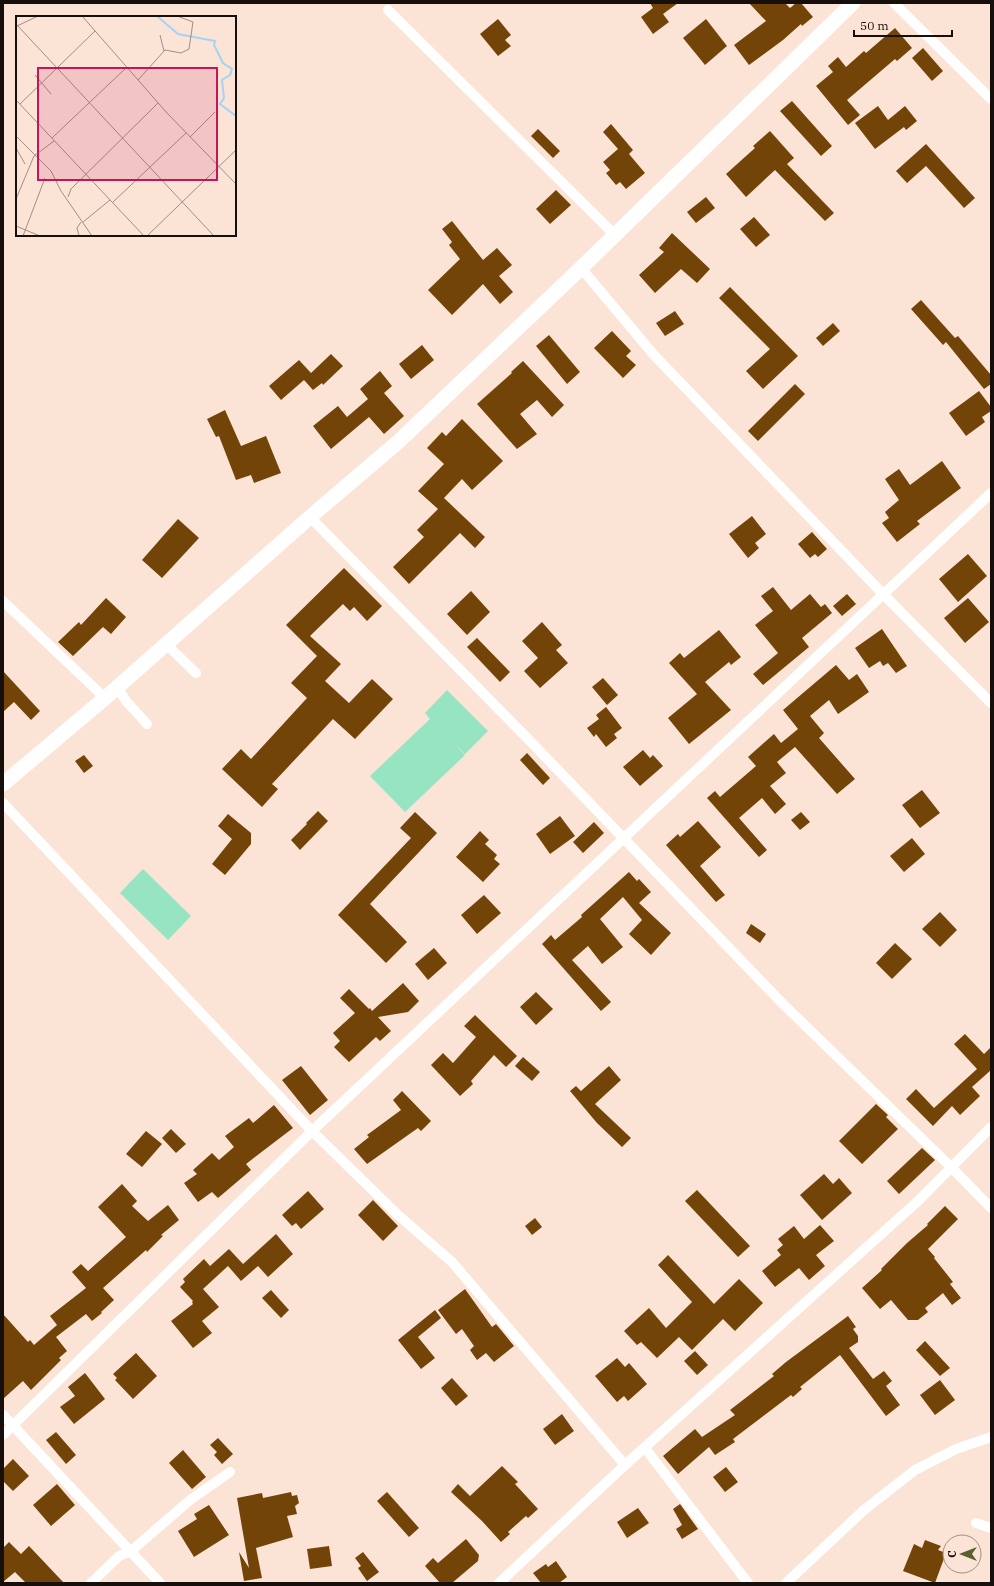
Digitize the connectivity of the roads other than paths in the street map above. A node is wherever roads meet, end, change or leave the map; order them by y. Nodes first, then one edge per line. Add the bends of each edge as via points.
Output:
1 (853, 3) edge
2 (894, 3) edge
3 (388, 10) dead end
4 (991, 99) edge
5 (615, 235) junction
6 (581, 268) junction
7 (991, 493) edge
8 (310, 517) junction
9 (884, 595) junction
10 (3, 601) edge
11 (166, 644) junction
12 (196, 673) dead end
13 (117, 687) junction
14 (105, 698) junction
15 (991, 702) edge
16 (147, 724) dead end
17 (3, 784) edge
18 (3, 803) edge
19 (623, 838) junction
20 (991, 1127) edge
21 (312, 1131) junction
22 (951, 1167) junction
23 (991, 1208) edge
24 (3, 1415) edge
25 (13, 1426) junction
26 (3, 1434) edge
27 (991, 1437) edge
28 (645, 1448) junction
29 (625, 1466) junction
30 (230, 1472) dead end
31 (976, 1523) dead end
32 (991, 1528) edge
33 (131, 1551) junction
34 (91, 1583) edge
35 (160, 1583) edge
36 (500, 1583) edge
37 (748, 1583) edge
38 (786, 1583) edge

1 - 5 street
2 - 4 street
3 - 5 street
5 - 6 street
6 - 8 street via 398,442
6 - 9 street via 654,355
7 - 9 street
8 - 11 street
8 - 19 street
9 - 15 street
9 - 19 street
10 - 14 street
11 - 12 street
11 - 13 street
13 - 14 street
13 - 16 street
14 - 17 street
18 - 21 street
19 - 21 street
19 - 22 street via 783,1004
20 - 22 street
21 - 25 street
21 - 29 street via 398,1215 452,1262
22 - 23 street
22 - 28 street via 919,1200
24 - 25 street
25 - 26 street
25 - 33 street
27 - 38 street via 956,1449 915,1470 864,1510
28 - 29 street
28 - 37 street
29 - 36 street
30 - 33 street via 190,1500
31 - 32 street
33 - 34 street via 119,1556
33 - 35 street

